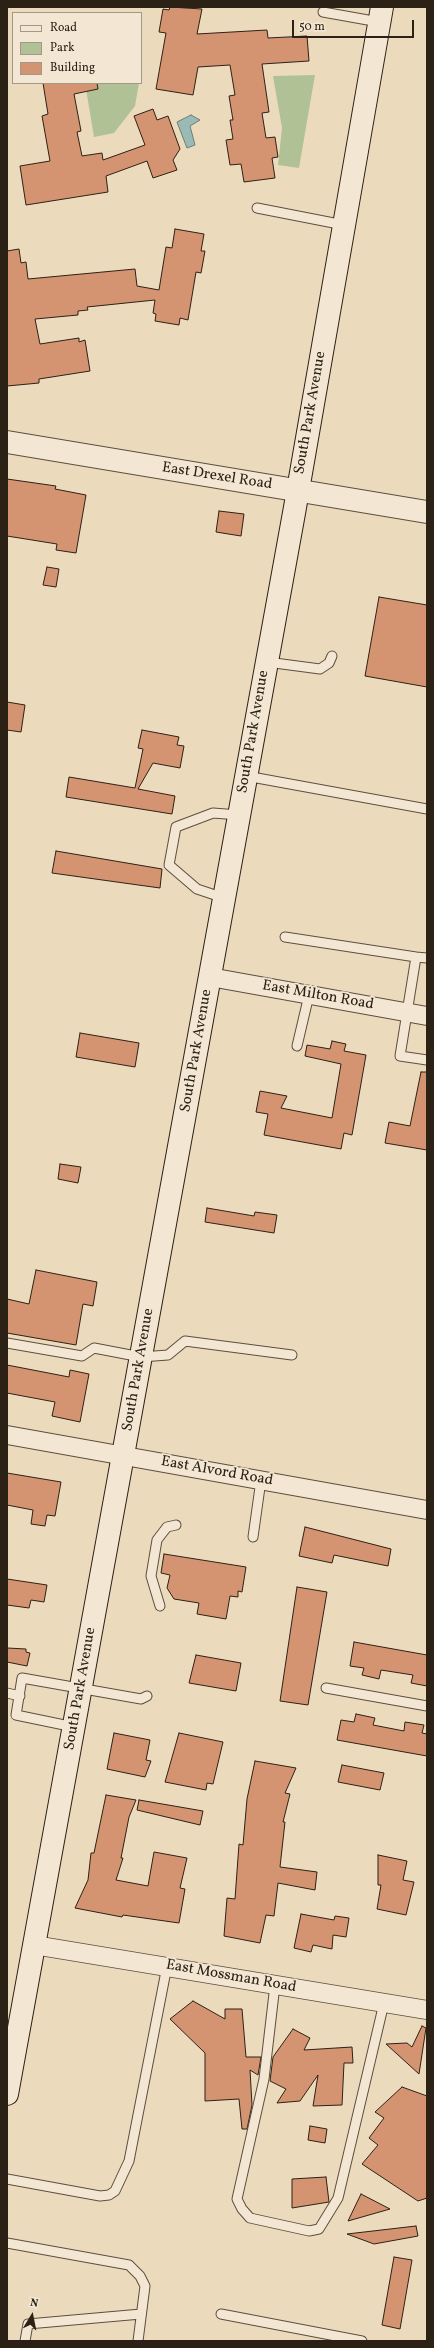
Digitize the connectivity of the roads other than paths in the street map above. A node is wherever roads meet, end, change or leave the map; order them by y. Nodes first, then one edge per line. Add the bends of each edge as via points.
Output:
1 (323, 12) dead end
2 (381, 14) edge
3 (257, 208) dead end
4 (344, 225) junction
5 (7, 442) edge
6 (298, 490) junction
7 (427, 512) edge
8 (332, 656) dead end
9 (267, 662) junction
10 (246, 776) junction
11 (427, 809) edge
12 (239, 815) junction
13 (224, 898) junction
14 (285, 937) dead end
15 (416, 957) junction
16 (427, 958) edge
17 (210, 977) junction
18 (309, 995) junction
19 (408, 1012) junction
20 (427, 1016) edge
21 (297, 1046) dead end
22 (427, 1060) edge
23 (7, 1343) edge
24 (292, 1355) dead end
25 (141, 1357) junction
26 (7, 1435) edge
27 (123, 1456) junction
28 (261, 1480) junction
29 (427, 1510) edge
30 (176, 1525) dead end
31 (253, 1537) dead end
32 (160, 1606) dead end
33 (326, 1688) dead end
34 (81, 1689) junction
35 (7, 1693) edge
36 (20, 1696) junction
37 (147, 1696) dead end
38 (427, 1706) edge
39 (74, 1727) junction
40 (34, 1945) junction
41 (167, 1966) junction
42 (275, 1985) junction
43 (384, 2003) junction
44 (427, 2010) edge
45 (7, 2094) edge
46 (7, 2178) edge
47 (7, 2244) edge
48 (141, 2314) junction
49 (221, 2314) dead end
50 (25, 2341) edge
51 (138, 2341) edge
52 (362, 2341) edge

1 - 2 lane
2 - 4 main road, South Park Avenue
3 - 4 lane
4 - 6 main road, South Park Avenue
5 - 6 main road, East Drexel Road
6 - 7 main road, East Drexel Road
6 - 9 main road, South Park Avenue
8 - 9 lane via 329,664 320,669
9 - 10 main road, South Park Avenue
10 - 11 lane
10 - 12 main road, South Park Avenue
12 - 13 main road, South Park Avenue
12 - 13 lane via 213,813 176,827 169,865 196,889
13 - 17 main road, South Park Avenue
14 - 15 lane
15 - 16 lane
15 - 19 lane
17 - 18 street, East Milton Road
17 - 25 main road, South Park Avenue
18 - 19 street, East Milton Road
18 - 21 lane
19 - 20 street, East Milton Road
19 - 22 lane via 400,1056
23 - 25 lane via 82,1356 94,1348
24 - 25 lane via 185,1341 168,1355
25 - 27 main road, South Park Avenue
26 - 27 street, East Alvord Road
27 - 28 street, East Alvord Road
27 - 34 main road, South Park Avenue
28 - 29 street, East Alvord Road
28 - 31 lane
30 - 32 lane via 167,1527 157,1540 151,1576
33 - 38 lane
34 - 36 lane via 22,1678
34 - 37 lane via 141,1699
34 - 39 main road, South Park Avenue
35 - 36 lane
36 - 39 lane via 16,1715
39 - 40 main road, South Park Avenue
40 - 41 street, East Mossman Road
40 - 45 main road, South Park Avenue
41 - 42 street, East Mossman Road
41 - 46 lane via 129,2161 115,2191 100,2196
42 - 43 street, East Mossman Road
42 - 43 lane via 264,2079 237,2198 242,2210 250,2218 309,2231 319,2229 338,2198
43 - 44 street, East Mossman Road
47 - 48 lane via 130,2265 145,2286
48 - 50 lane via 28,2324
48 - 51 lane
49 - 52 lane

